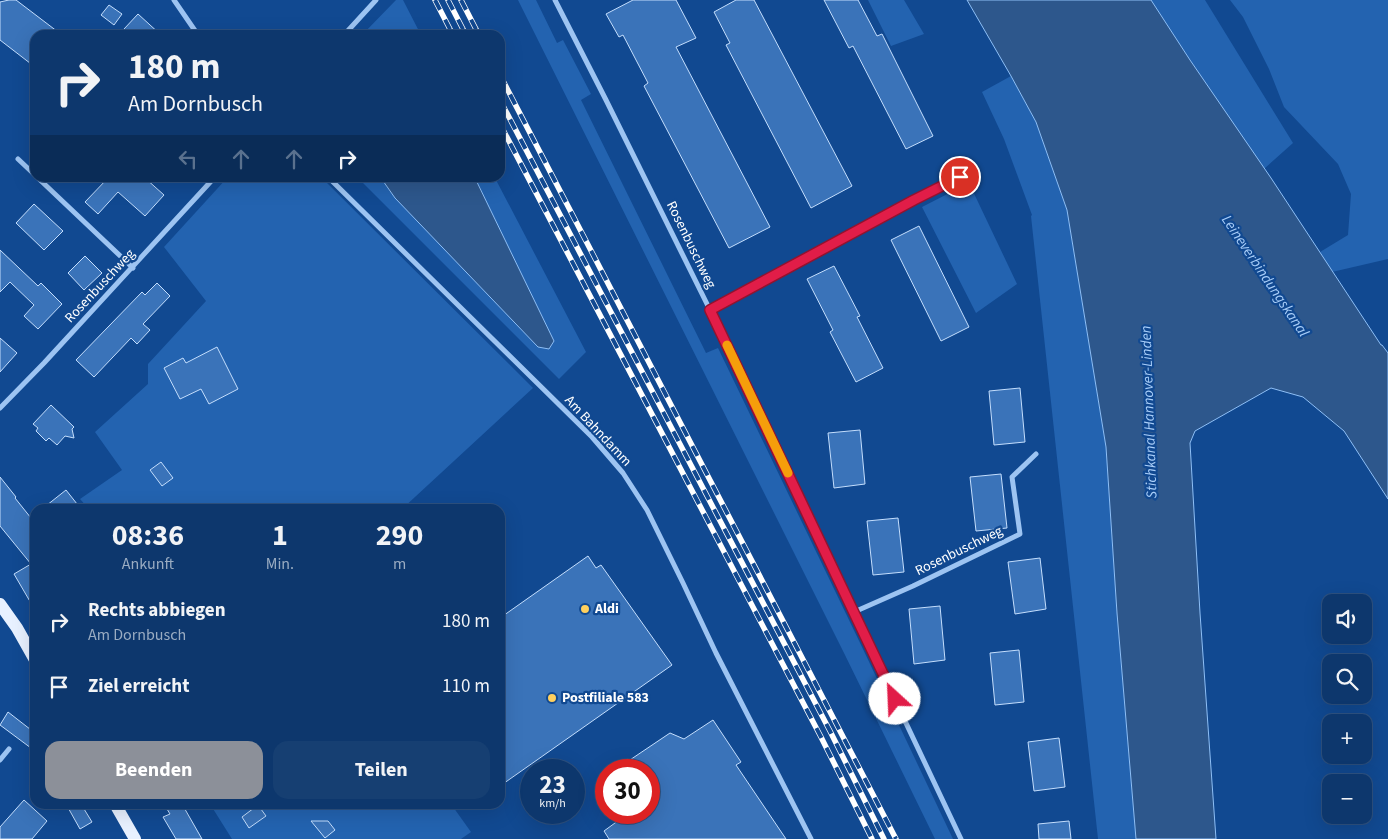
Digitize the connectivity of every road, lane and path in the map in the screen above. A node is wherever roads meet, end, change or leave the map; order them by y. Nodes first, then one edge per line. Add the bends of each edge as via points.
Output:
1 (174, 0) edge
2 (376, 0) edge
3 (555, 0) edge
4 (195, 30) edge
5 (349, 30) edge
6 (18, 159) dead end
7 (30, 170) edge
8 (960, 177) dead end
9 (42, 182) edge
10 (210, 182) edge
11 (334, 182) edge
12 (133, 268) junction
13 (710, 310) junction
14 (0, 408) edge
15 (1036, 454) dead end
16 (0, 604) edge
17 (854, 612) junction
18 (30, 651) edge
19 (8, 749) dead end
20 (0, 760) edge
21 (118, 809) edge
22 (135, 839) edge
23 (811, 839) edge
24 (961, 839) edge

1 - 4 street
2 - 5 street
3 - 13 street, Rosenbuschweg
6 - 7 street
8 - 13 street
9 - 12 street
10 - 12 street, Rosenbuschweg
11 - 23 street, Am Bahndamm via 592,437 623,473 647,510
12 - 14 street, Rosenbuschweg
13 - 17 street, Rosenbuschweg
15 - 17 street, Rosenbuschweg via 1012,477 1020,534
16 - 18 main road
17 - 24 street, Rosenbuschweg
19 - 20 street
21 - 22 main road

